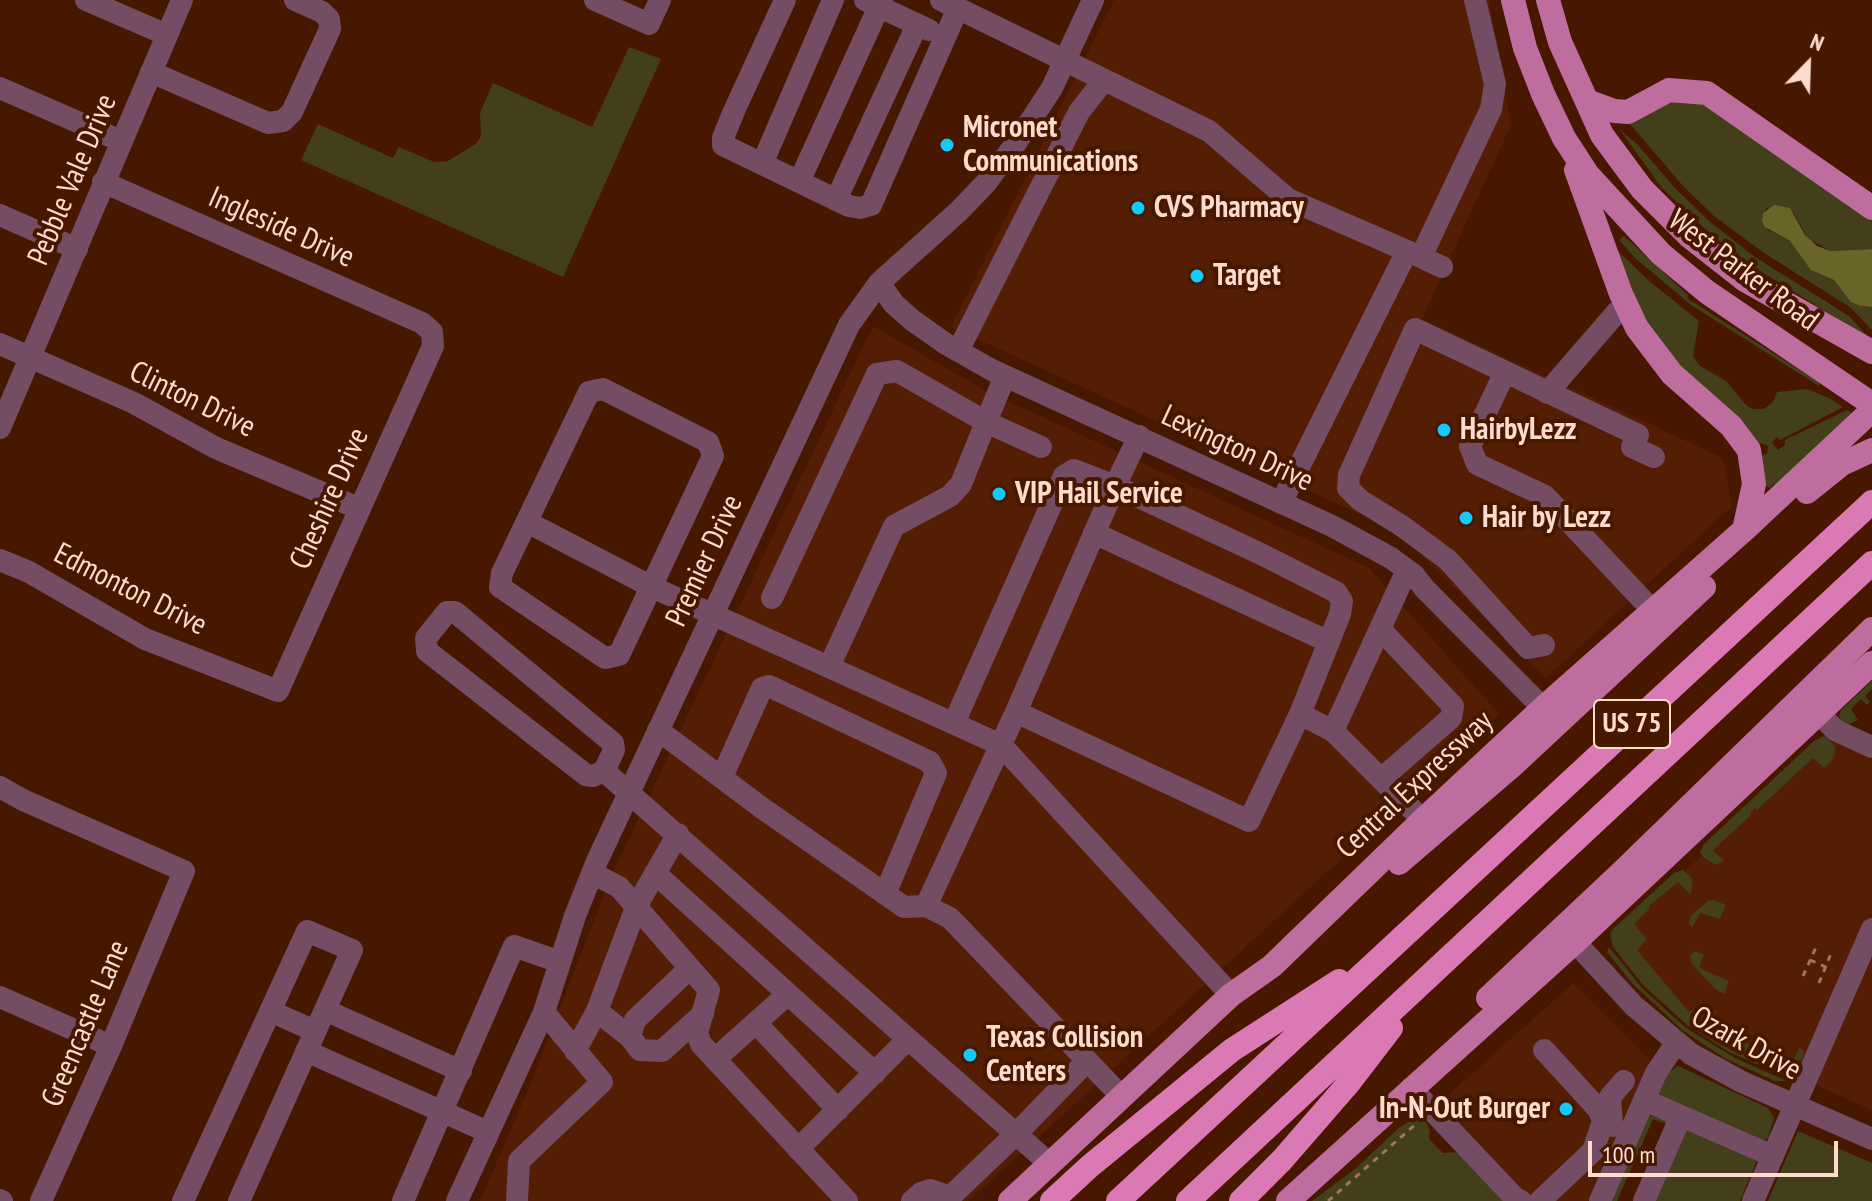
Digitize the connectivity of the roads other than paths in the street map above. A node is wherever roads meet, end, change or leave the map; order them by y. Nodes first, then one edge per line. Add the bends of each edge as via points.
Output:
1 (86, 0) edge
2 (182, 0) edge
3 (295, 0) edge
4 (595, 0) edge
5 (660, 0) edge
6 (785, 0) edge
7 (833, 0) edge
8 (1093, 0) edge
9 (1475, 0) edge
10 (1513, 0) edge
11 (1548, 0) edge
12 (875, 2) edge
13 (950, 4) edge
14 (917, 25) junction
15 (167, 35) junction
16 (945, 38) junction
17 (1065, 60) junction
18 (151, 72) junction
19 (1104, 80) junction
20 (0, 88) edge
21 (1587, 101) junction
22 (1564, 138) junction
23 (121, 141) junction
24 (762, 164) junction
25 (103, 182) junction
26 (799, 182) junction
27 (836, 200) junction
28 (1872, 208) edge
29 (0, 215) edge
30 (77, 249) junction
31 (1423, 258) junction
32 (879, 283) junction
33 (1627, 308) junction
34 (432, 332) joint
35 (0, 344) edge
36 (958, 351) junction
37 (1872, 352) edge
38 (31, 357) junction
39 (1505, 372) junction
40 (1005, 376) junction
41 (1547, 393) junction
42 (1869, 410) edge
43 (986, 422) junction
44 (0, 428) edge
45 (1139, 436) junction
46 (1041, 447) dead end
47 (1872, 450) edge
48 (1654, 457) dead end
49 (1115, 486) junction
50 (1872, 502) edge
51 (1281, 503) junction
52 (358, 508) junction
53 (527, 522) junction
54 (1397, 523) junction
55 (1744, 530) junction
56 (1094, 533) junction
57 (1381, 551) junction
58 (0, 560) edge
59 (1872, 563) edge
60 (1407, 570) junction
61 (652, 587) junction
62 (772, 598) dead end
63 (1653, 611) junction
64 (713, 614) junction
65 (1380, 629) junction
66 (1872, 629) edge
67 (1329, 642) junction
68 (1872, 663) edge
69 (829, 667) junction
70 (1509, 674) junction
71 (278, 691) joint
72 (1543, 708) junction
73 (1016, 712) junction
74 (1818, 712) junction
75 (1300, 714) junction
76 (954, 723) junction
77 (658, 730) junction
78 (1333, 731) junction
79 (1001, 745) junction
80 (1872, 747) edge
81 (604, 771) junction
82 (722, 777) junction
83 (1381, 779) junction
84 (0, 787) edge
85 (628, 795) junction
86 (1423, 820) junction
87 (678, 834) junction
88 (592, 873) junction
89 (655, 873) junction
90 (885, 894) junction
91 (637, 905) junction
92 (926, 906) junction
93 (1872, 929) edge
94 (1575, 942) junction
95 (1392, 947) junction
96 (560, 962) junction
97 (1272, 966) junction
98 (690, 968) junction
99 (1434, 972) junction
100 (788, 994) junction
101 (1231, 995) junction
102 (0, 997) edge
103 (325, 1010) junction
104 (270, 1011) junction
105 (597, 1011) junction
106 (544, 1012) junction
107 (703, 1014) junction
108 (756, 1023) junction
109 (630, 1037) junction
110 (908, 1039) junction
111 (311, 1041) junction
112 (1676, 1043) junction
113 (111, 1046) junction
114 (1544, 1050) dead end
115 (575, 1051) junction
116 (715, 1059) junction
117 (1087, 1061) junction
118 (461, 1071) junction
119 (875, 1073) junction
120 (1624, 1081) dead end
121 (1411, 1088) junction
122 (1122, 1097) junction
123 (1644, 1100) junction
124 (1392, 1105) junction
125 (1794, 1105) junction
126 (838, 1110) junction
127 (443, 1113) junction
128 (1681, 1116) junction
129 (488, 1132) junction
130 (1015, 1135) junction
131 (1872, 1139) edge
132 (798, 1149) junction
133 (1773, 1156) junction
134 (1050, 1164) junction
135 (41, 1201) edge
136 (183, 1201) edge
137 (239, 1201) edge
138 (403, 1201) edge
139 (457, 1201) edge
140 (517, 1201) edge
141 (847, 1201) edge
142 (912, 1201) edge
143 (1010, 1201) edge
144 (1052, 1201) edge
145 (1118, 1201) edge
146 (1188, 1201) edge
147 (1241, 1201) edge
148 (1288, 1201) edge
149 (1521, 1201) edge
150 (1540, 1201) edge
151 (1554, 1201) edge
152 (1600, 1201) edge
153 (1644, 1201) edge
154 (1753, 1201) edge

1 - 15 street
2 - 15 street, Pebble Vale Drive
3 - 18 street via 322,12 330,29 283,121 268,123
4 - 5 street via 649,24
6 - 24 street via 723,138 723,145
7 - 24 street
8 - 17 street, Premier Drive
9 - 31 street via 1495,84 1491,109
10 - 22 main road, West Parker Road via 1525,48
11 - 21 main road, West Parker Road
12 - 14 street
12 - 26 street
13 - 16 street
13 - 17 street
14 - 16 street
14 - 27 street
15 - 18 street, Pebble Vale Drive
16 - 27 street via 871,205 860,208
17 - 19 street
17 - 32 street, Premier Drive via 1034,117 985,184
18 - 23 street, Pebble Vale Drive
19 - 31 street via 1209,131 1288,199
19 - 36 street via 1079,112
20 - 23 street
21 - 28 main road via 1628,112 1669,90 1707,93
21 - 37 main road, West Parker Road via 1602,135 1642,189 1689,236 1745,280
22 - 33 main road
22 - 42 main road, West Parker Road via 1588,175 1661,254
23 - 25 street, Pebble Vale Drive
24 - 26 street
25 - 30 street, Pebble Vale Drive
25 - 34 street, Ingleside Drive via 422,323
26 - 27 street
29 - 30 street
30 - 38 street, Pebble Vale Drive
31 - 51 street
32 - 36 street, Lexington Drive via 912,320
32 - 64 street, Premier Drive via 844,335
33 - 41 street via 1617,312
33 - 55 main road via 1653,352 1749,450 1754,484
34 - 52 street, Cheshire Drive via 433,346
35 - 38 street, Clinton Drive
36 - 40 street, Lexington Drive
38 - 44 street, Pebble Vale Drive
38 - 52 street, Clinton Drive via 134,403 216,448
39 - 41 street
39 - 54 street via 1415,329 1349,475 1348,488 1360,500
39 - 63 street via 1470,446 1477,464 1545,496
40 - 43 street
40 - 45 street, Lexington Drive
41 - 48 street via 1638,435 1632,447
42 - 55 main road, Central Expressway
43 - 46 street
43 - 62 street via 897,371 877,374
43 - 69 street via 961,484 950,496 894,526
45 - 49 street
45 - 51 street, Lexington Drive
47 - 97 main road via 1842,464 1809,490 1501,775
49 - 56 street
49 - 67 street via 1336,592 1342,601
49 - 76 street via 1074,470 1064,476
50 - 95 highway, US 75
51 - 57 street, Lexington Drive
52 - 71 street, Cheshire Drive
53 - 61 street
53 - 61 street via 500,587 605,658 619,655
53 - 61 street via 589,392 603,389 708,442 713,456
54 - 57 street
54 - 70 street via 1448,560 1528,648 1539,646
55 - 63 main road, Central Expressway
56 - 67 street
56 - 73 street
57 - 60 street, Lexington Drive
58 - 71 street, Edmonton Drive via 145,639
59 - 99 highway, US 75
60 - 65 street
60 - 70 street, Lexington Drive
61 - 64 street
63 - 72 main road, Central Expressway
64 - 69 street
64 - 77 street, Premier Drive
65 - 78 street
65 - 83 street via 1453,706 1451,718
66 - 124 main road via 1400,1080
67 - 75 street
68 - 74 main road
69 - 76 street
70 - 72 street, Lexington Drive
72 - 86 main road, Central Expressway
73 - 75 street via 1255,826
73 - 79 street
74 - 80 street via 1835,730
74 - 94 main road
75 - 78 street
76 - 79 street
77 - 82 street
77 - 85 street, Premier Drive
78 - 83 street
79 - 92 street
79 - 101 street
81 - 81 street via 586,775 427,651 426,638 447,612 455,612 613,743
81 - 85 street
82 - 90 street
82 - 90 street via 762,688 769,686 930,762 936,773
83 - 86 street
84 - 113 street, Greencastle Lane via 184,871
85 - 87 street
85 - 88 street, Premier Drive
86 - 97 main road, Central Expressway
87 - 89 street
87 - 110 street
88 - 91 street via 619,887
88 - 96 street, Premier Drive
89 - 91 street
89 - 100 street
90 - 92 street via 904,907
91 - 98 street
91 - 105 street
92 - 117 street via 950,918
93 - 125 street
94 - 112 street, Ozark Drive
94 - 121 main road
95 - 144 highway via 1232,1050
95 - 145 highway, US 75
96 - 106 street, Premier Drive
96 - 118 street via 514,946
97 - 101 main road, Central Expressway
98 - 107 street via 709,990
98 - 109 street via 635,1020
99 - 146 highway, US 75
99 - 147 highway via 1348,1084
100 - 108 street
100 - 119 street
101 - 122 main road, Central Expressway
102 - 113 street
103 - 104 street via 352,950 307,931
103 - 111 street
103 - 118 street
104 - 111 street
104 - 136 street
105 - 109 street
105 - 115 street
106 - 115 street
106 - 129 street, Premier Drive
107 - 109 street via 662,1051 640,1050
107 - 116 street via 697,1033
108 - 116 street
108 - 126 street
110 - 119 street
110 - 130 street
111 - 127 street
111 - 137 street
112 - 123 street
112 - 125 street, Ozark Drive
113 - 135 street, Greencastle Lane
114 - 150 street via 1599,1110 1603,1125 1590,1154
115 - 140 street via 602,1082 519,1161
116 - 132 street
117 - 122 street
117 - 130 street
118 - 127 street
119 - 126 street
120 - 151 street via 1610,1097 1612,1126 1600,1155
121 - 124 main road
121 - 149 street
122 - 134 main road, Central Expressway
123 - 128 street
123 - 152 street
124 - 148 main road
125 - 131 street, Ozark Drive
125 - 133 street
126 - 132 street
127 - 129 street
127 - 138 street
128 - 133 street
128 - 153 street
129 - 139 street, Premier Drive
130 - 134 street
130 - 142 street via 950,1197 930,1190
132 - 141 street
133 - 154 street
134 - 143 main road, Central Expressway

